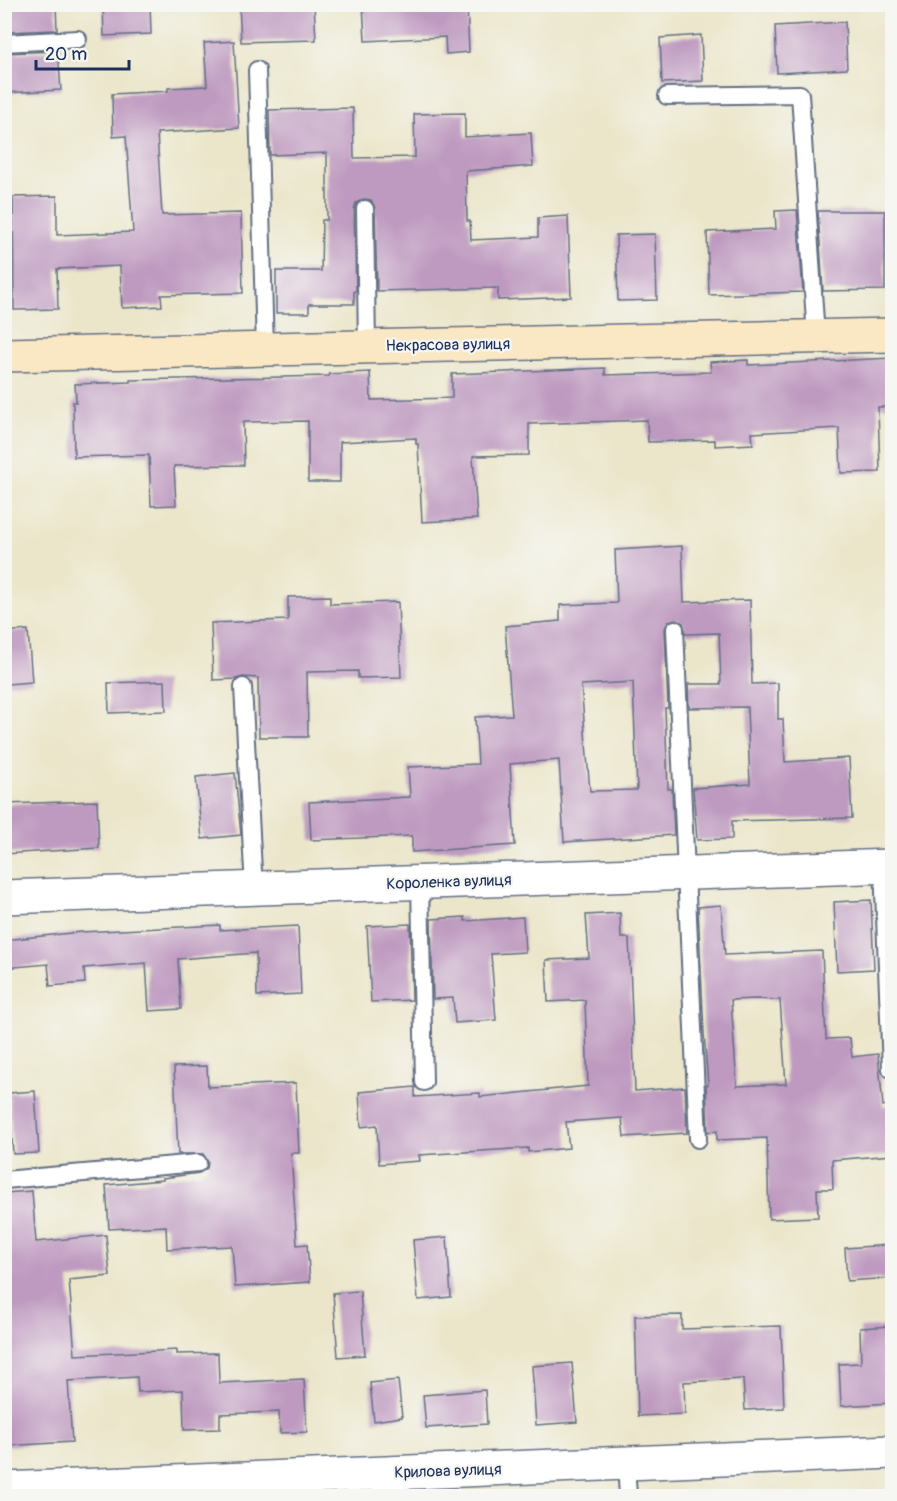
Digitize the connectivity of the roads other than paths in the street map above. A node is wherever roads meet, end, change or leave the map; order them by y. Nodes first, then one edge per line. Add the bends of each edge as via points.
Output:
1 (78, 39) dead end
2 (4, 43) edge
3 (257, 70) dead end
4 (667, 96) dead end
5 (365, 209) dead end
6 (892, 335) edge
7 (816, 337) junction
8 (368, 347) junction
9 (265, 350) junction
10 (4, 356) edge
11 (675, 630) dead end
12 (243, 687) dead end
13 (888, 866) edge
14 (685, 874) junction
15 (420, 883) junction
16 (254, 889) junction
17 (4, 897) edge
18 (891, 1069) edge
19 (424, 1082) dead end
20 (698, 1139) dead end
21 (198, 1163) dead end
22 (4, 1180) edge
23 (892, 1452) edge
24 (626, 1463) junction
25 (187, 1489) edge
26 (4, 1490) edge
27 (628, 1497) edge

1 - 2 lane
3 - 9 lane
4 - 7 lane via 800,94
5 - 8 lane
6 - 7 street, Некрасова вулиця
7 - 8 street, Некрасова вулиця
8 - 9 street, Некрасова вулиця
9 - 10 street, Некрасова вулиця
11 - 14 lane
12 - 16 lane
13 - 14 street, Короленка вулиця
13 - 18 lane
14 - 15 street, Короленка вулиця
14 - 20 lane
15 - 16 street, Короленка вулиця
15 - 19 lane
16 - 17 street, Короленка вулиця
21 - 22 lane
23 - 24 street, Крилова вулиця
24 - 25 street, Крилова вулиця
24 - 27 lane
25 - 26 street, Крилова вулиця

